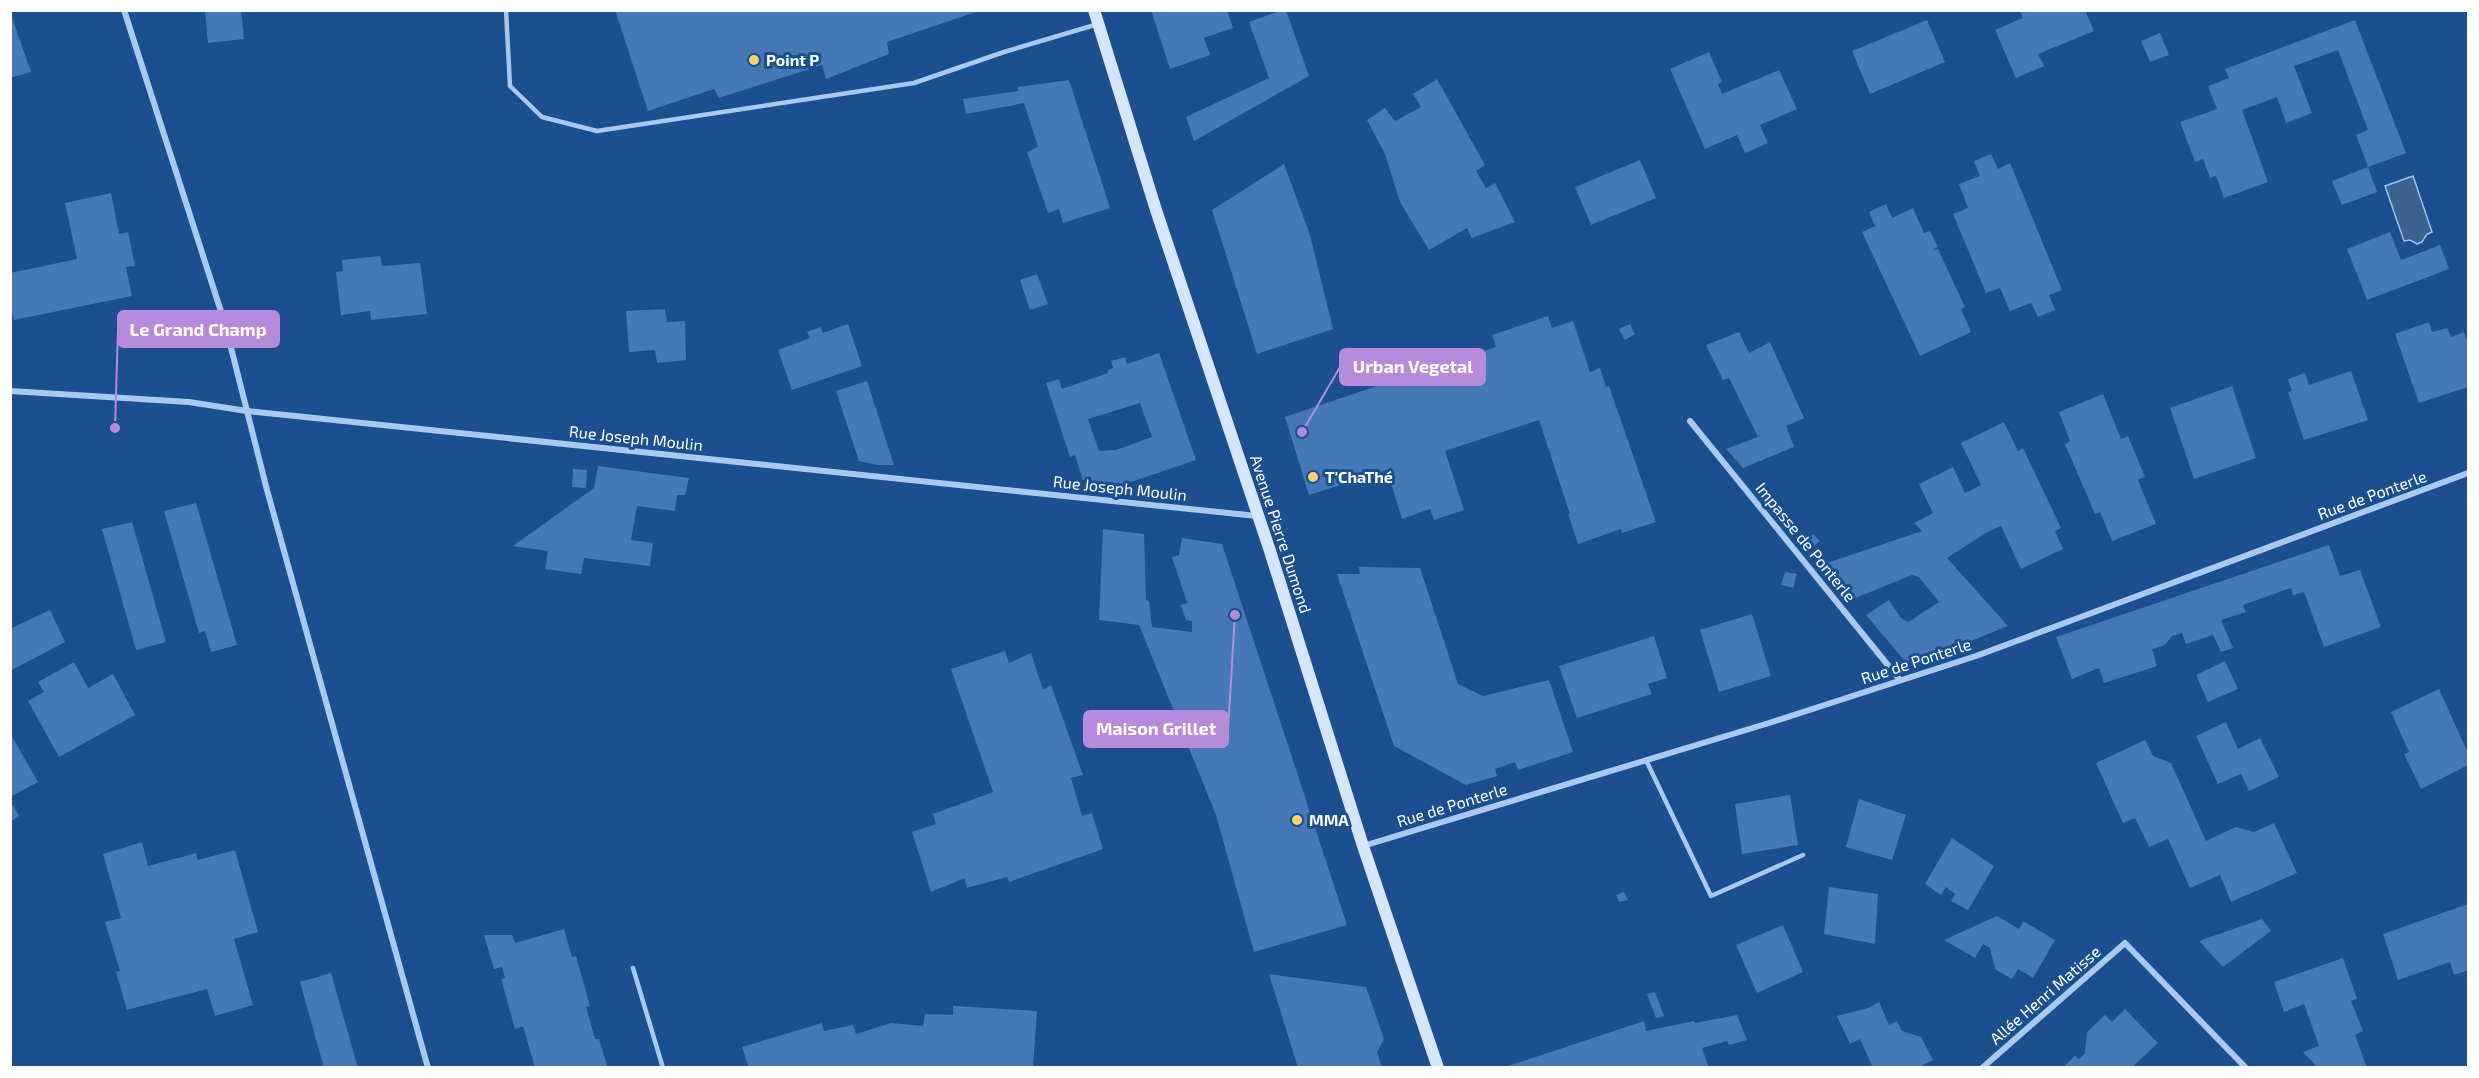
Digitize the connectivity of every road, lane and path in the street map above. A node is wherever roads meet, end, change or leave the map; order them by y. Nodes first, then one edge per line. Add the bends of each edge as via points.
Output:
1 (124, 10) edge
2 (506, 10) edge
3 (1094, 10) edge
4 (1098, 24) junction
5 (10, 391) edge
6 (247, 411) junction
7 (1690, 421) dead end
8 (2469, 473) edge
9 (1259, 516) junction
10 (1900, 680) junction
11 (1646, 760) junction
12 (1363, 846) junction
13 (1803, 855) dead end
14 (633, 968) dead end
15 (428, 1068) edge
16 (663, 1068) edge
17 (1438, 1068) edge
18 (1982, 1068) edge
19 (2246, 1068) edge

1 - 6 street via 225,324
2 - 4 lane via 510,86 542,117 597,131 914,82
3 - 4 main road, Avenue Pierre Dumond
4 - 9 main road, Avenue Pierre Dumond
5 - 6 street, Rue Joseph Moulin via 177,401
6 - 9 street, Rue Joseph Moulin
6 - 15 street
7 - 10 street, Impasse de Ponterle
8 - 10 street, Rue de Ponterle via 1976,656
9 - 12 main road, Avenue Pierre Dumond
10 - 11 street, Rue de Ponterle
11 - 12 street, Rue de Ponterle
11 - 13 lane via 1711,896
12 - 17 main road, Avenue Pierre Dumond
14 - 16 lane
18 - 19 street, Allée Henri Matisse via 2125,943

